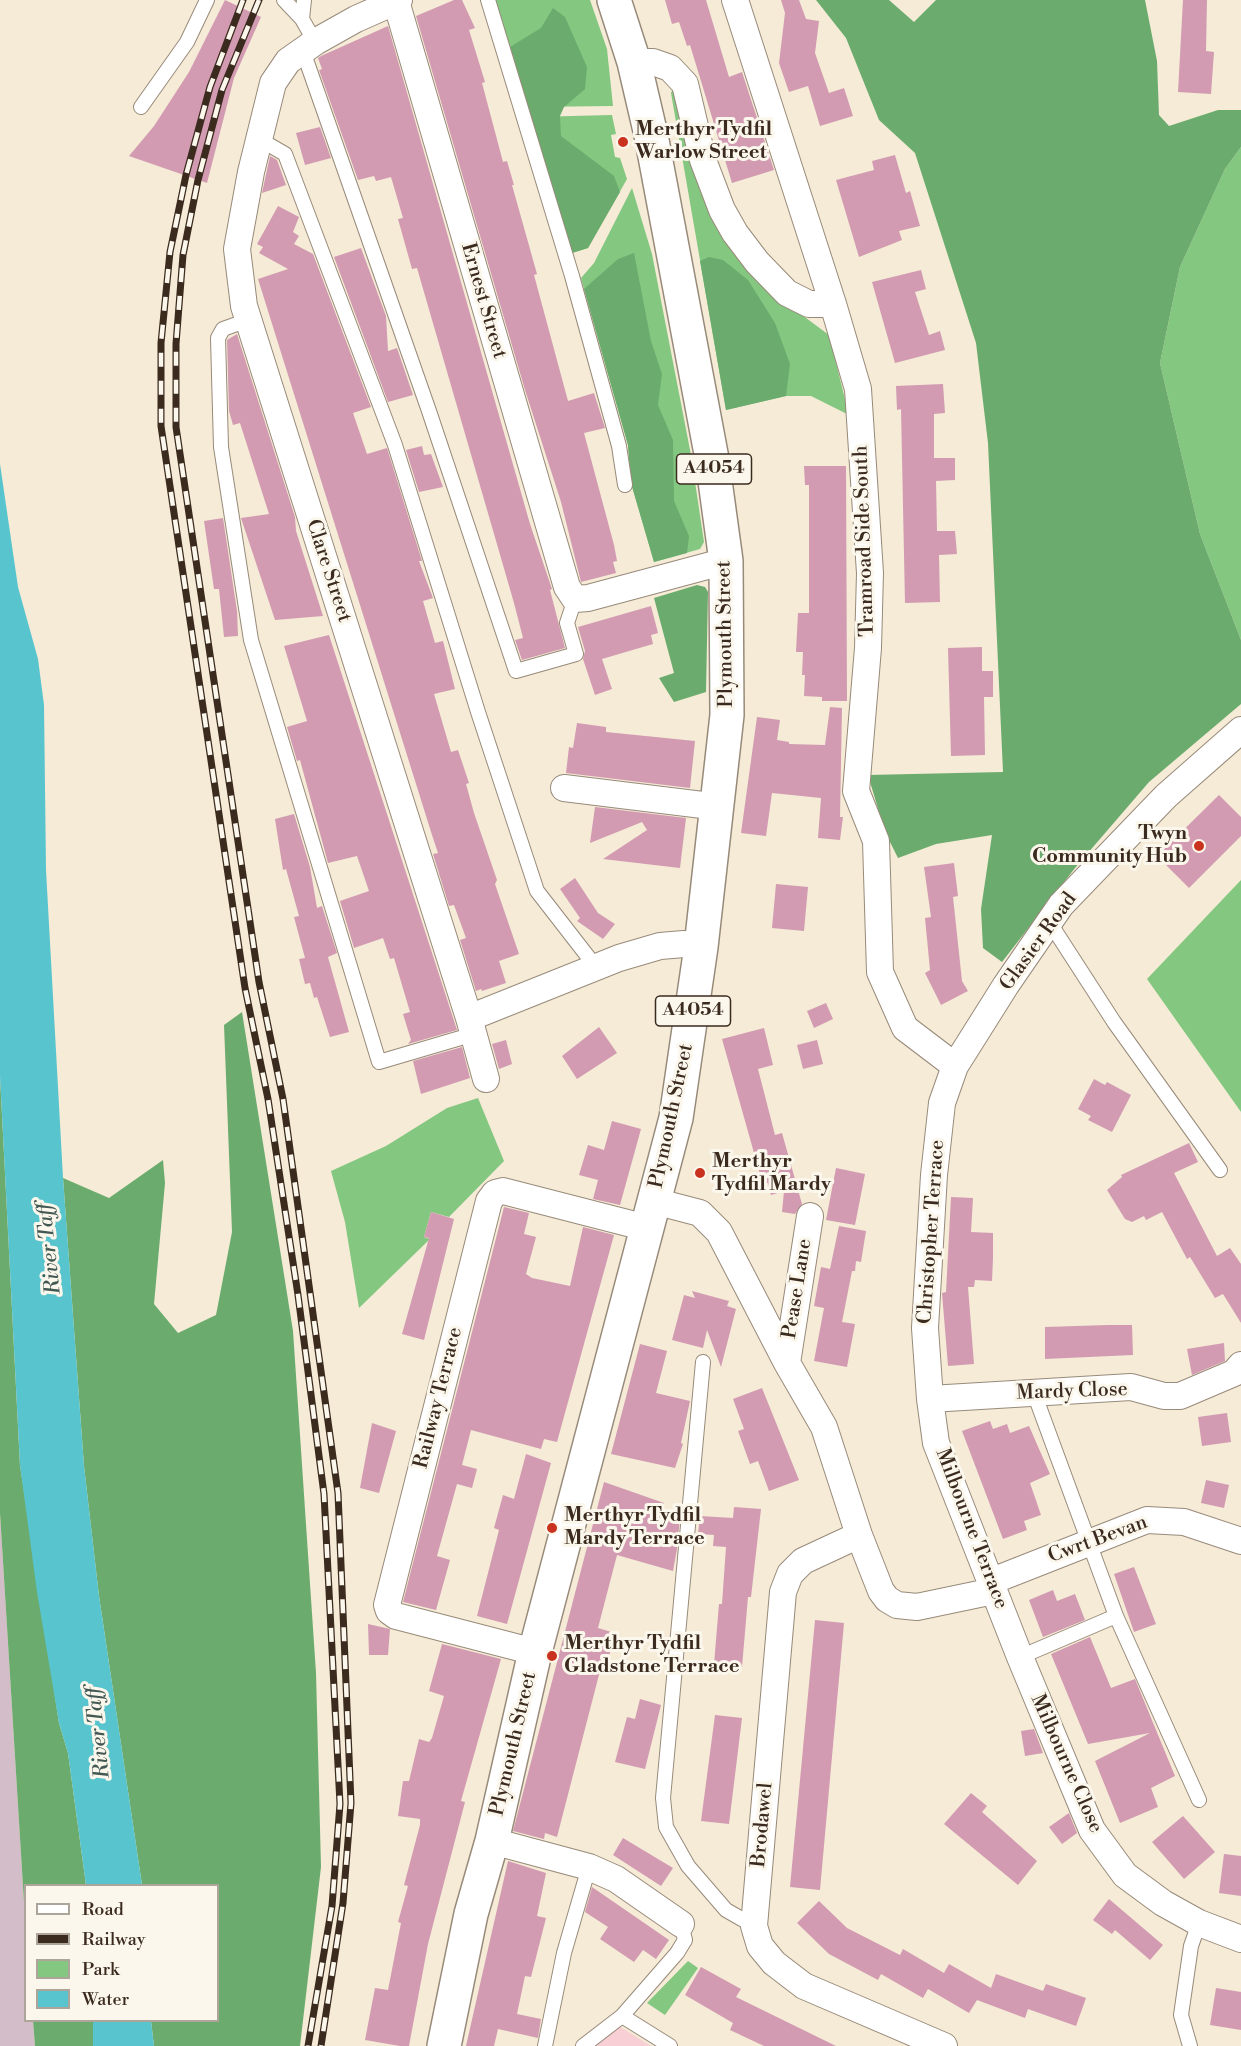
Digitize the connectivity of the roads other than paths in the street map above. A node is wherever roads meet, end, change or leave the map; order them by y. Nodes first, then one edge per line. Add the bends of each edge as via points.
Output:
1 (207, 0) edge
2 (284, 0) edge
3 (304, 0) edge
4 (488, 0) edge
5 (614, 0) edge
6 (735, 0) edge
7 (398, 1) edge
8 (302, 19) junction
9 (302, 51) junction
10 (634, 62) junction
11 (141, 107) dead end
12 (260, 139) junction
13 (833, 304) junction
14 (248, 320) junction
15 (625, 485) dead end
16 (726, 561) junction
17 (574, 599) junction
18 (1241, 730) edge
19 (564, 788) dead end
20 (719, 807) junction
21 (1050, 923) junction
22 (701, 947) junction
23 (597, 967) junction
24 (472, 1026) junction
25 (955, 1066) junction
26 (486, 1079) dead end
27 (1220, 1170) dead end
28 (651, 1215) junction
29 (810, 1216) dead end
30 (703, 1362) dead end
31 (787, 1363) junction
32 (1241, 1365) edge
33 (1034, 1393) junction
34 (930, 1399) junction
35 (859, 1535) junction
36 (1241, 1541) edge
37 (1089, 1542) junction
38 (993, 1584) junction
39 (1116, 1616) junction
40 (534, 1652) junction
41 (1020, 1657) junction
42 (1199, 1800) dead end
43 (492, 1841) junction
44 (589, 1867) junction
45 (1199, 1923) junction
46 (681, 1924) joint
47 (754, 1926) junction
48 (1241, 1939) edge
49 (622, 2016) junction
50 (444, 2046) edge
51 (545, 2046) edge
52 (584, 2046) edge
53 (670, 2046) edge
54 (944, 2046) edge
55 (1190, 2046) edge

1 - 11 lane via 187,42
2 - 8 lane
3 - 8 lane
4 - 15 lane via 572,276 620,446
5 - 10 main road, Plymouth Street / A4054
6 - 13 street, Tramroad Side South
7 - 9 street via 356,19
7 - 17 street, Ernest Street via 567,587
8 - 9 lane
9 - 12 street, Clare Street via 273,83
9 - 17 lane via 516,670 576,654 567,624
10 - 13 street via 653,62 670,68 685,84 703,160 722,210 757,262 787,293 809,304
10 - 16 main road, Plymouth Street / A4054 via 712,459
12 - 14 street, Clare Street via 237,249
12 - 23 lane via 285,154 395,445 537,891
13 - 25 street, Tramroad Side South via 858,389 865,471 870,573 868,648 856,791 876,841 880,972 905,1028
14 - 24 street, Clare Street
14 - 24 lane via 223,328 218,338 221,447 251,640 376,1051 380,1062
16 - 17 street
16 - 20 main road, Plymouth Street / A4054 via 727,715
18 - 21 street, Glasier Road via 1166,796 1061,906
19 - 20 street
20 - 22 main road, Plymouth Street / A4054
21 - 25 street, Glasier Road
21 - 27 lane via 1114,1022
22 - 23 street via 660,946
22 - 28 main road, Plymouth Street / A4054 via 676,1118
23 - 24 street
24 - 26 street, Clare Street
25 - 34 street, Christopher Terrace via 942,1103 934,1175 925,1328
28 - 31 street, Cwrt Bevan via 700,1213 711,1221
28 - 40 main road, Plymouth Street / A4054
28 - 40 street, Railway Terrace via 503,1191 495,1193 489,1201 387,1605 396,1616
29 - 31 street, Pease Lane
30 - 47 lane via 663,1798 666,1827 688,1866 726,1910
31 - 35 street, Cwrt Bevan via 824,1427
32 - 33 street, Mardy Close via 1234,1373 1180,1396 1131,1387
33 - 34 street, Mardy Close
33 - 37 lane
34 - 38 street, Milbourne Terrace via 936,1443
35 - 38 street, Cwrt Bevan via 881,1591 897,1605 917,1607 984,1593
35 - 47 street, Brodawel via 803,1561 790,1574 783,1592
36 - 37 street, Cwrt Bevan via 1184,1521 1163,1518 1147,1520
37 - 38 street, Cwrt Bevan
37 - 39 lane
38 - 41 street, Milbourne Terrace
39 - 41 lane
39 - 42 lane
40 - 43 main road, Plymouth Street / A4054
41 - 45 street, Milbourne Close via 1092,1830 1125,1875
43 - 44 street
43 - 50 main road, Plymouth Street / A4054 via 471,1914
44 - 46 street via 616,1879
44 - 51 lane via 564,1953
45 - 48 street, Milbourne Close
45 - 55 lane via 1191,1946 1180,2015
46 - 49 lane via 685,1933 682,1947
47 - 54 street, Brodawel via 760,1946 774,1963 804,1986
49 - 52 lane
49 - 53 lane

